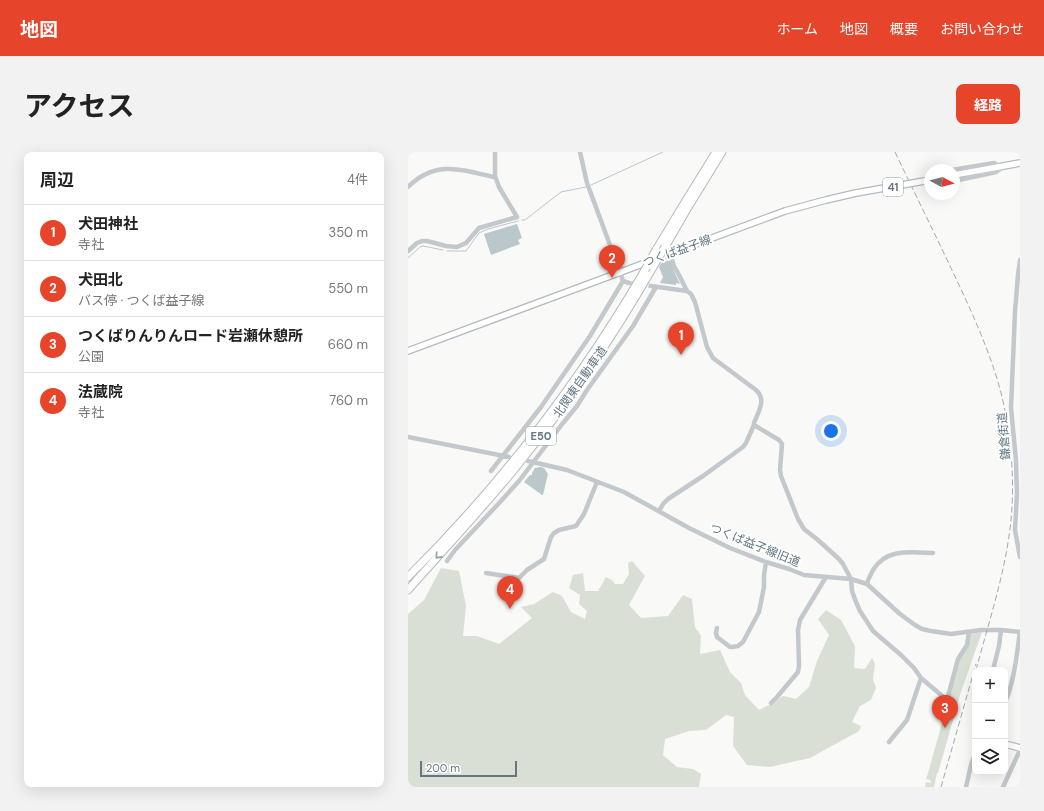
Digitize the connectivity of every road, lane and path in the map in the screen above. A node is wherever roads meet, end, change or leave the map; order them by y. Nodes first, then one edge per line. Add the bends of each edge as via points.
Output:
1 (495, 152) edge
2 (580, 152) edge
3 (716, 152) edge
4 (722, 152) edge
5 (1020, 163) edge
6 (960, 174) edge
7 (496, 176) junction
8 (924, 178) edge
9 (408, 187) edge
10 (408, 252) edge
11 (670, 254) junction
12 (1020, 260) edge
13 (620, 272) junction
14 (623, 281) junction
15 (629, 283) tunnel mouth
16 (687, 291) junction
17 (408, 351) edge
18 (754, 425) junction
19 (408, 437) edge
20 (503, 456) junction
21 (509, 457) dead end
22 (531, 461) junction
23 (491, 471) dead end
24 (597, 482) junction
25 (659, 511) junction
26 (933, 553) dead end
27 (1020, 557) edge
28 (447, 561) dead end
29 (766, 562) junction
30 (486, 572) dead end
31 (408, 577) edge
32 (826, 577) junction
33 (851, 579) junction
34 (867, 584) junction
35 (408, 590) edge
36 (717, 628) dead end
37 (1001, 630) junction
38 (969, 632) junction
39 (1020, 632) edge
40 (994, 667) edge
41 (921, 678) junction
42 (1008, 693) edge
43 (771, 703) dead end
44 (889, 742) dead end
45 (1008, 745) edge
46 (1020, 749) edge
47 (972, 762) edge
48 (966, 787) edge
49 (1003, 787) edge

1 - 7 street
2 - 13 street via 587,183
3 - 31 highway, 北関東自動車道 / E50, bridge via 591,358 559,403 485,495
4 -> 35 highway, 北関東自動車道 / E50, bridge via 636,297 556,416 516,468
5 - 6 main road
7 - 9 street via 459,169 434,170 413,181
7 - 10 street via 517,217 479,228 466,243 457,246 427,241 417,243
8 - 11 main road, つくば益子線 / 41, bridge via 795,208
11 - 13 main road, つくば益子線 / 41
11 - 16 street
12 - 27 street, 鎌倉街道 via 1011,408 1016,460 1015,530
13 - 14 street
13 - 17 main road, つくば益子線 / 41
14 - 15 street
14 - 20 street via 538,412
16 - 18 street via 695,302 707,347 713,358 760,395 762,402
16 - 22 street via 654,286 633,326 577,406
18 - 25 street via 743,447 668,499
18 - 33 street via 781,442 781,476 798,519 804,529 839,559
19 - 20 street
20 - 21 street
20 - 23 street
22 - 24 street, つくば益子線旧道 via 567,470
22 - 28 street via 519,481 454,550
24 - 25 street, つくば益子線旧道 via 628,494
24 - 30 street via 584,514 576,526 554,533 544,559 519,578
25 - 29 street, つくば益子線旧道 via 730,548
26 - 34 street via 901,553 885,557 868,578
29 - 32 street, つくば益子線旧道 via 804,575
29 - 36 street via 759,612 743,642 730,647 717,638
32 - 33 street, つくば益子線旧道
32 - 43 street via 800,620 798,672
33 - 34 street, つくば益子線旧道
33 - 41 street via 856,602 873,631 901,655
34 - 38 street, つくば益子線旧道 via 915,625 943,633
37 - 38 street, つくば益子線旧道
37 - 39 street, つくば益子線旧道
37 - 40 street
38 - 41 street via 967,645 958,659 947,700
39 - 42 street
41 - 44 street via 907,720
45 - 46 main road
46 - 49 street
47 - 48 street

